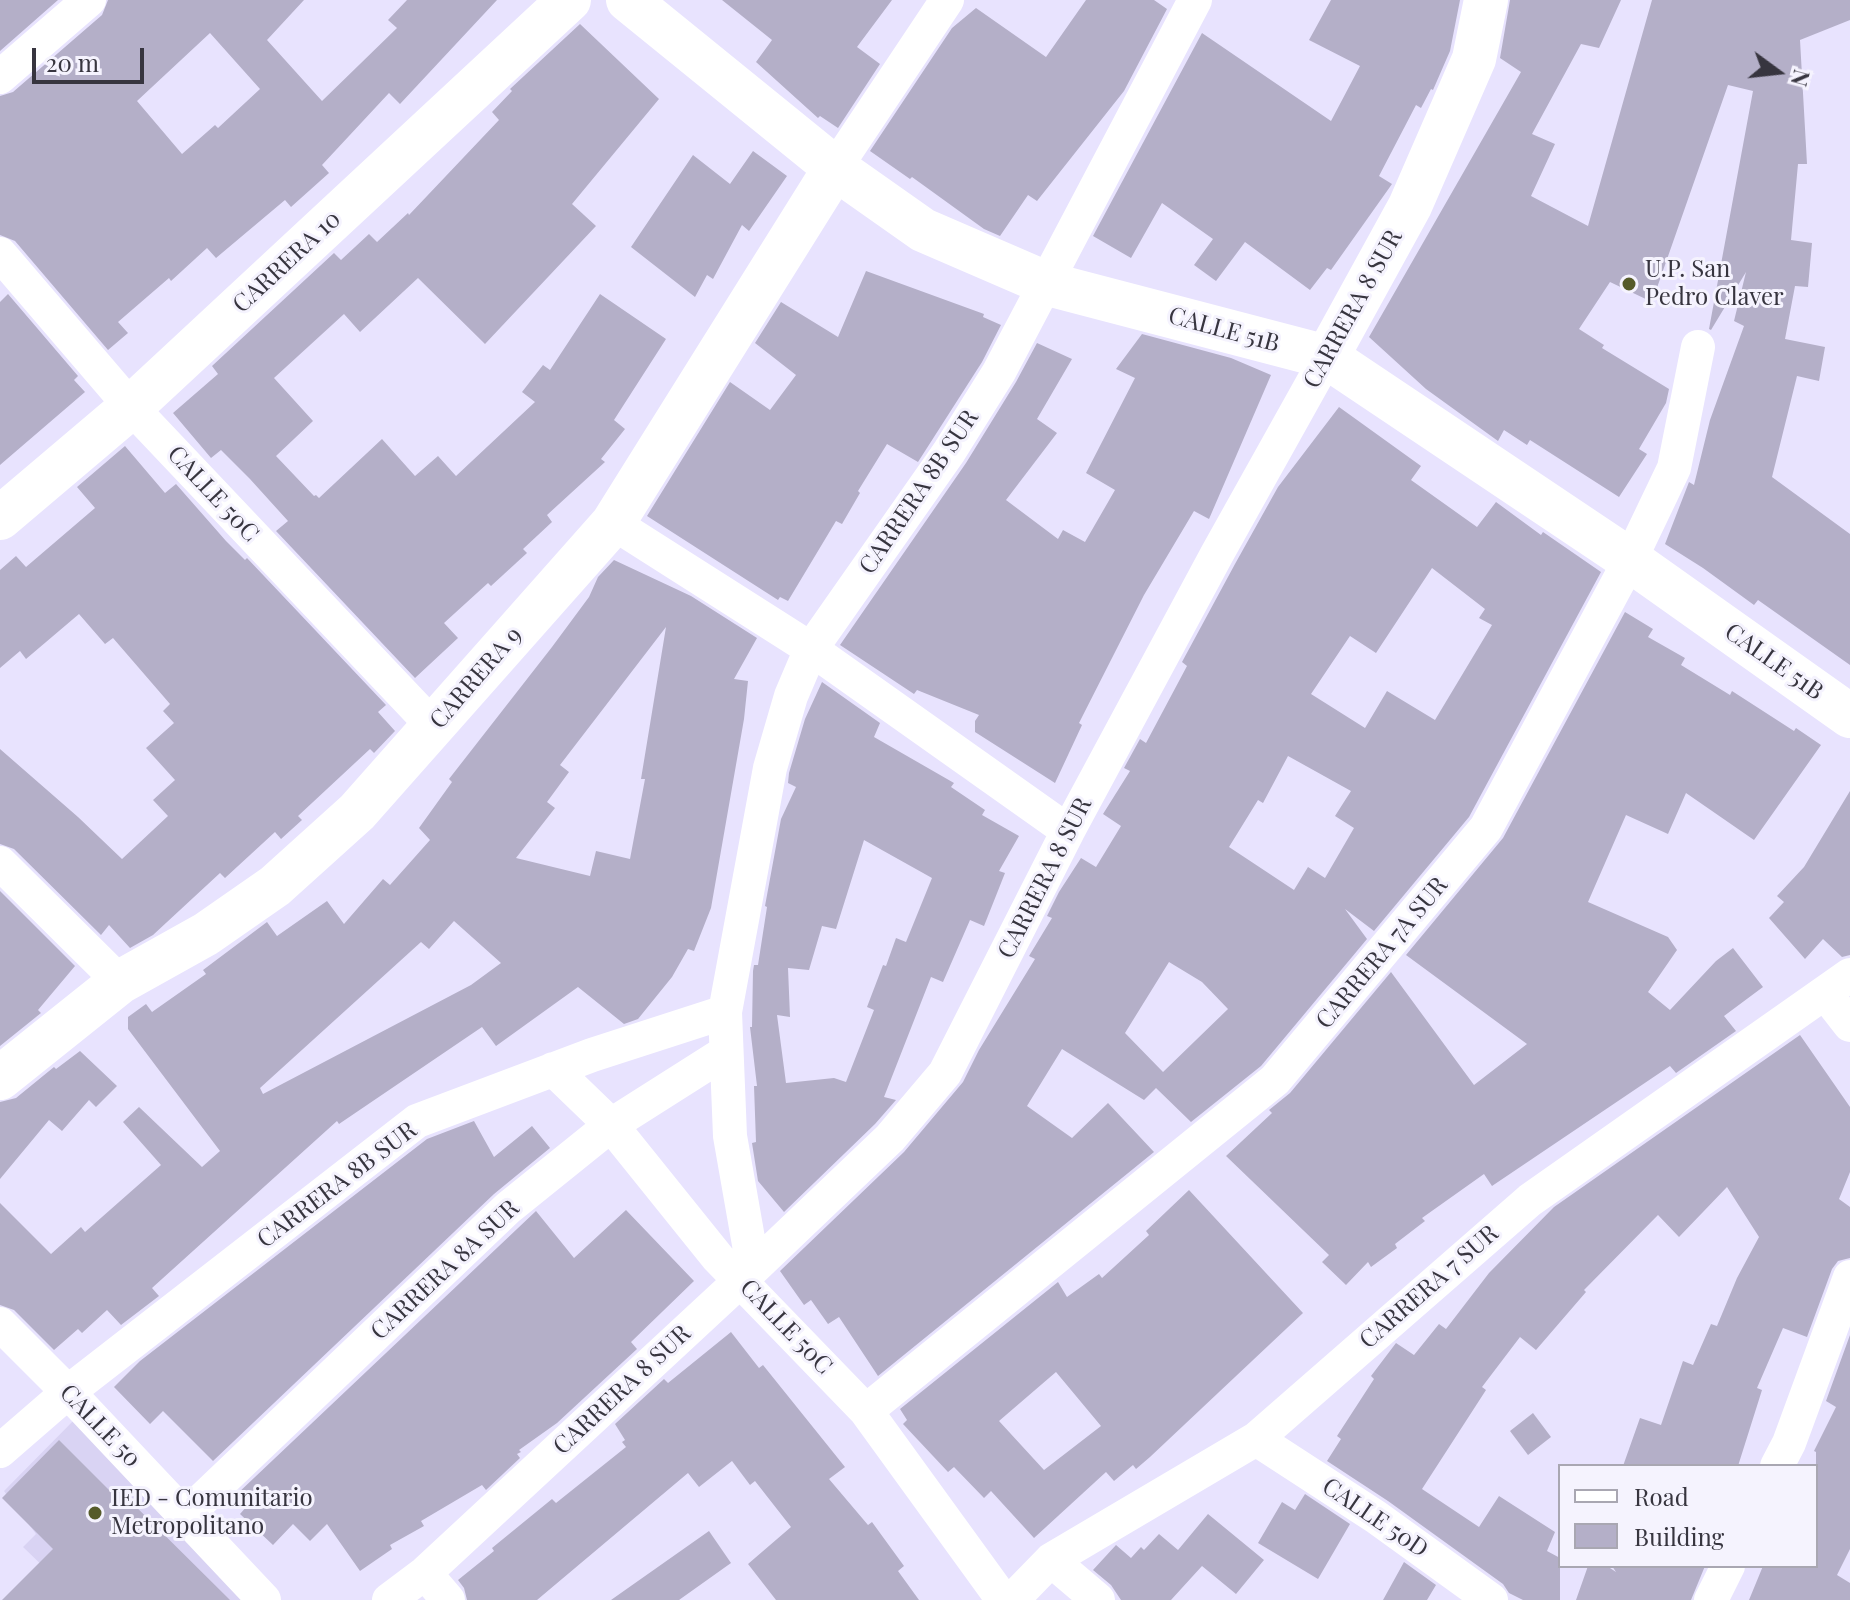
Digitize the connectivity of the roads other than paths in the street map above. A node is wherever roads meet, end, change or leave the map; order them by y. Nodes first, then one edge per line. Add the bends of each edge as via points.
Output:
1 (89, 0) edge
2 (569, 0) edge
3 (628, 0) edge
4 (947, 0) edge
5 (1195, 0) edge
6 (1486, 0) edge
7 (0, 77) edge
8 (835, 168) junction
9 (0, 254) edge
10 (1048, 284) junction
11 (1698, 347) dead end
12 (1327, 357) junction
13 (131, 407) junction
14 (0, 518) edge
15 (613, 523) junction
16 (1630, 560) junction
17 (811, 649) junction
18 (1850, 716) edge
19 (434, 727) junction
20 (1068, 831) junction
21 (0, 863) edge
22 (120, 982) junction
23 (1837, 984) edge
24 (725, 1012) junction
25 (1850, 1025) edge
26 (726, 1052) junction
27 (553, 1069) junction
28 (0, 1078) edge
29 (611, 1125) junction
30 (747, 1274) junction
31 (1850, 1277) edge
32 (0, 1324) edge
33 (68, 1392) junction
34 (866, 1411) junction
35 (1256, 1439) junction
36 (0, 1451) edge
37 (1778, 1464) edge
38 (185, 1516) junction
39 (1051, 1560) junction
40 (1727, 1568) edge
41 (425, 1573) junction
42 (264, 1600) edge
43 (389, 1600) edge
44 (448, 1600) edge
45 (1003, 1600) edge
46 (1012, 1600) edge
47 (1098, 1600) edge
48 (1491, 1600) edge
49 (1711, 1600) edge

1 - 7 street
2 - 13 street, CARRERA 10
3 - 8 street, CALLE 51B
4 - 8 street
5 - 10 street, CARRERA 8B SUR
6 - 12 street, CARRERA 8 SUR via 1474,59 1410,206
8 - 10 street, CALLE 51B via 923,230
8 - 15 street, CARRERA 9
9 - 13 street, CALLE 50C
10 - 12 street, CALLE 51B
10 - 17 street, CARRERA 8B SUR via 949,452
11 - 16 street, CARRERA 7A SUR via 1674,468
12 - 16 street, CALLE 51B
12 - 20 street, CARRERA 8 SUR
13 - 14 street, CARRERA 10
13 - 19 street, CALLE 50C
15 - 17 street
15 - 19 street, CARRERA 9
16 - 18 street, CALLE 51B
16 - 34 street, CARRERA 7A SUR via 1486,828 1275,1080
17 - 20 street
17 - 24 street, CARRERA 8B SUR via 770,768
19 - 22 street, CARRERA 9 via 357,812 275,886 206,934
20 - 30 street, CARRERA 8 SUR via 945,1073 890,1138
21 - 22 street
22 - 28 street, CARRERA 9
23 - 25 street
23 - 35 street, CARRERA 7 SUR via 1530,1200
24 - 26 street, CARRERA 8B SUR
24 - 27 street, CARRERA 8B SUR
26 - 29 street, CARRERA 8A SUR
26 - 30 street, CARRERA 8B SUR
27 - 29 street, CALLE 50C
27 - 33 street, CARRERA 8B SUR via 417,1121
29 - 30 street, CALLE 50C via 718,1258
29 - 38 street, CARRERA 8A SUR via 508,1208
30 - 34 street, CALLE 50C
30 - 41 street, CARRERA 8 SUR
31 - 37 street
32 - 33 street, CALLE 50
33 - 36 street, CARRERA 8B SUR
33 - 38 street, CALLE 50
34 - 45 street, CALLE 50C
35 - 39 street, CARRERA 7 SUR
35 - 48 street, CALLE 50D
38 - 42 street, CALLE 50
39 - 46 street, CARRERA 7 SUR
39 - 47 street
40 - 49 street
41 - 43 street, CARRERA 8 SUR
41 - 44 street

